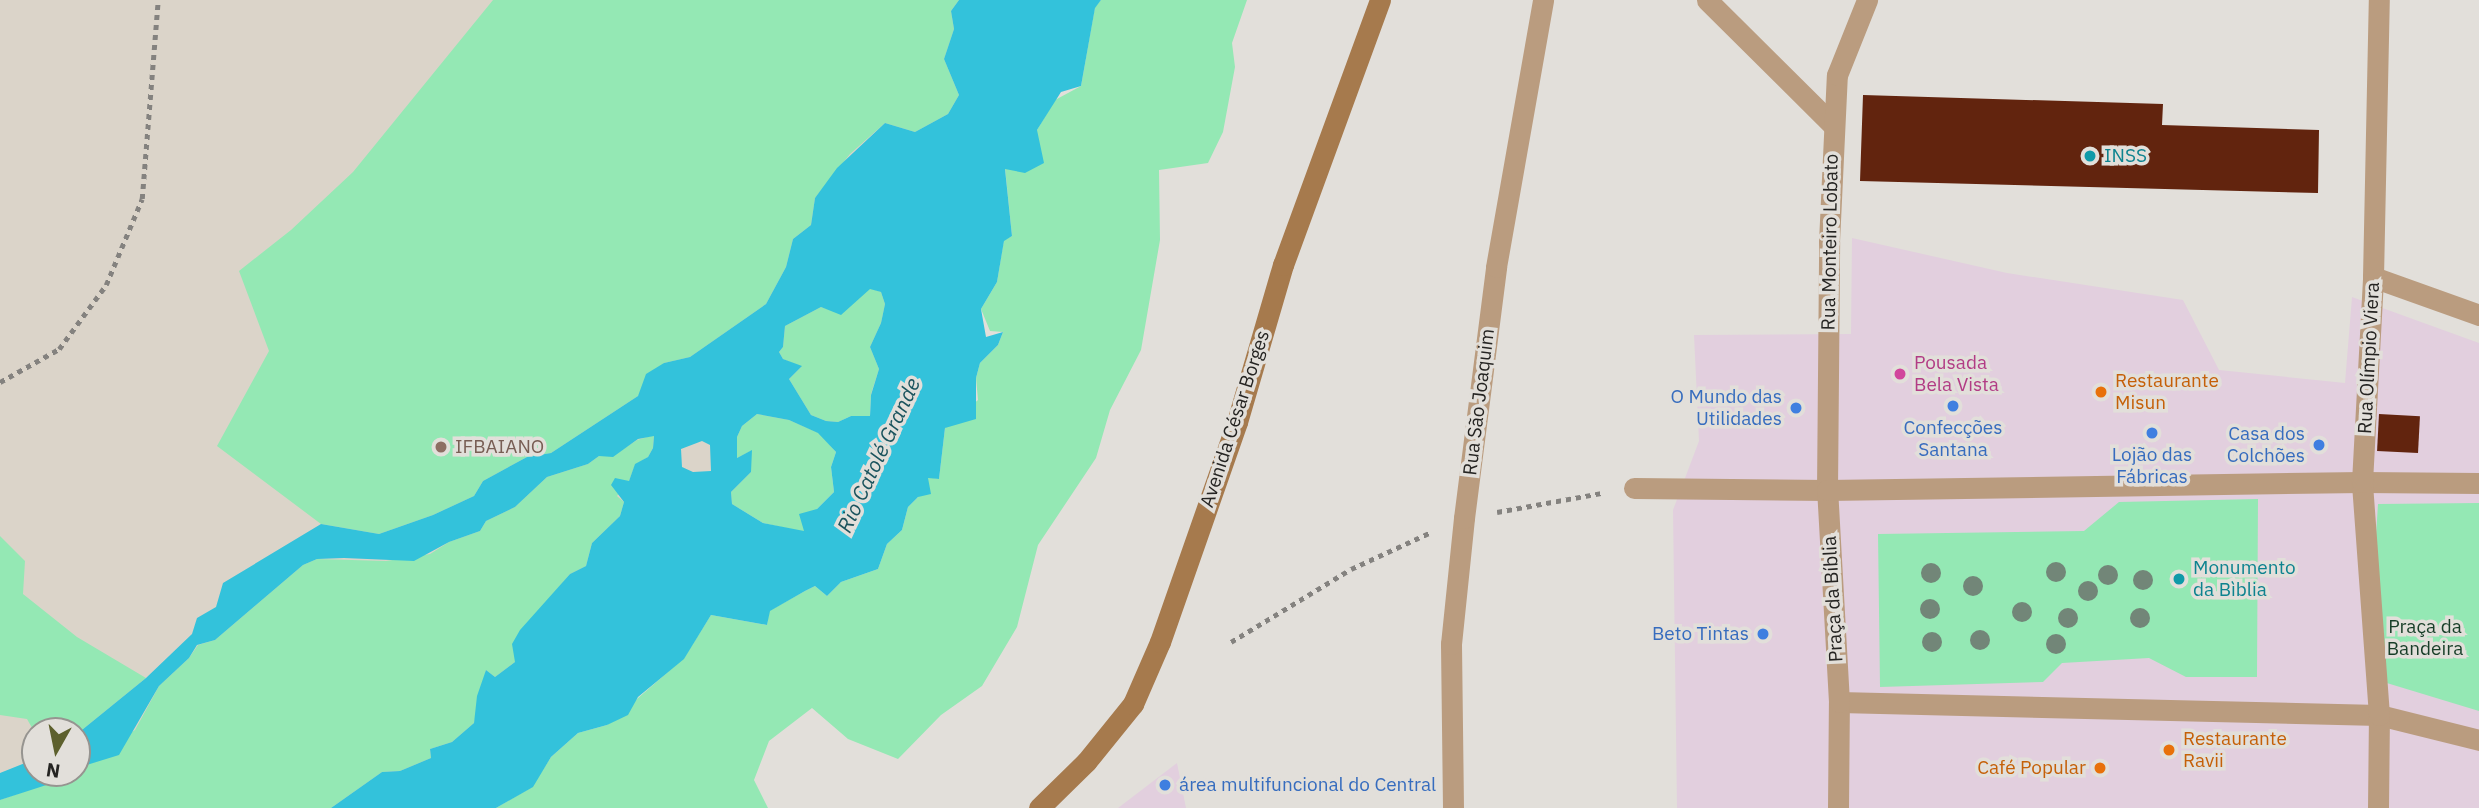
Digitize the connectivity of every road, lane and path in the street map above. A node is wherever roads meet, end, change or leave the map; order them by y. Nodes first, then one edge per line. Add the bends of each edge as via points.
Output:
1 (158, 0) edge
2 (1380, 0) edge
3 (1543, 0) edge
4 (1707, 0) edge
5 (1867, 0) edge
6 (2379, 0) edge
7 (1833, 125) junction
8 (2373, 277) junction
9 (2479, 315) edge
10 (0, 382) edge
11 (2362, 482) junction
12 (2479, 483) edge
13 (1634, 488) joint
14 (1827, 490) junction
15 (1464, 518) junction
16 (1231, 642) dead end
17 (1839, 702) junction
18 (2379, 715) junction
19 (2479, 740) edge
20 (1039, 808) edge
21 (1453, 808) edge
22 (1838, 808) edge
23 (2378, 808) edge

1 - 10 path via 142,199 106,285 59,349
2 - 20 street, Avenida César Borges via 1283,265 1237,422 1160,642 1133,704 1086,762
3 - 15 street, Rua São Joaquim via 1496,267
4 - 7 street
5 - 7 street, Rua Monteiro Lobato via 1837,75
6 - 8 street, Rua Olímpio Viera
7 - 14 street, Rua Monteiro Lobato
8 - 9 street
8 - 11 street, Rua Olímpio Viera
11 - 12 street
11 - 14 street
11 - 18 street, Rua Olímpio Viera
13 - 14 street
13 - 15 path
14 - 17 street, Praça da Bíblia
15 - 16 path via 1351,569
15 - 21 street, Rua São Joaquim via 1451,644
17 - 18 street
17 - 22 street
18 - 19 street
18 - 23 street, Rua Olímpio Viera

